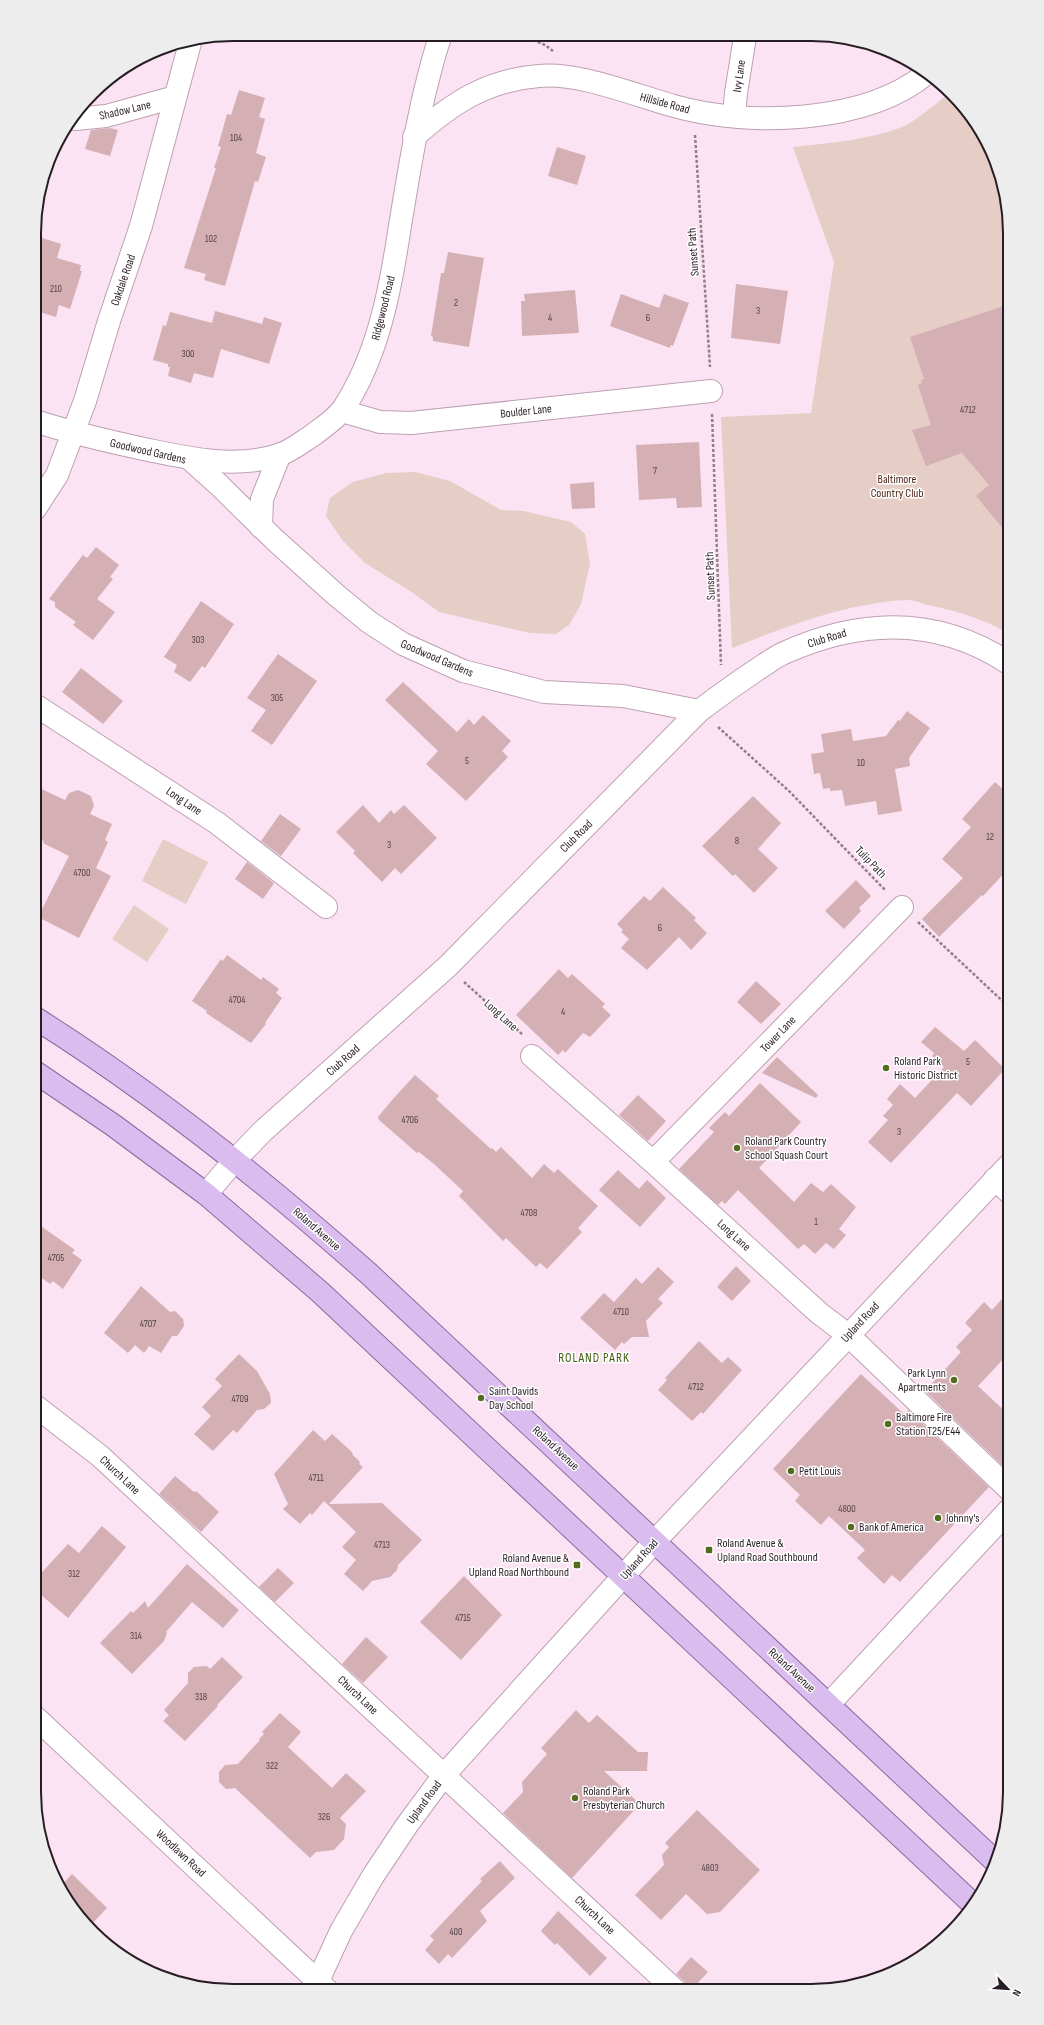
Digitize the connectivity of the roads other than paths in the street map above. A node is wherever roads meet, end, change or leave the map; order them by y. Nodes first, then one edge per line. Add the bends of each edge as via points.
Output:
1 (439, 41) edge
2 (744, 41) edge
3 (189, 47) edge
4 (922, 76) edge
5 (175, 98) junction
6 (734, 116) junction
7 (79, 119) edge
8 (414, 137) junction
9 (711, 383) road end
10 (342, 411) junction
11 (41, 423) edge
12 (73, 433) junction
13 (280, 454) junction
14 (190, 459) junction
15 (41, 500) edge
16 (261, 527) junction
17 (1003, 660) edge
18 (41, 709) edge
19 (699, 711) junction
20 (326, 907) dead end
21 (902, 907) road end
22 (41, 1022) edge
23 (532, 1056) road end
24 (41, 1076) edge
25 (235, 1160) junction
26 (653, 1162) junction
27 (1003, 1181) edge
28 (206, 1194) junction
29 (848, 1336) junction
30 (41, 1410) edge
31 (1003, 1483) edge
32 (1003, 1517) edge
33 (655, 1541) junction
34 (624, 1575) junction
35 (829, 1704) junction
36 (41, 1723) edge
37 (444, 1775) junction
38 (991, 1857) edge
39 (969, 1900) edge
40 (317, 1984) edge
41 (321, 1984) edge
42 (668, 1984) edge

1 - 8 street, Ridgewood Road
2 - 6 street, Ivy Lane
3 - 5 street, Oakdale Road
4 - 6 street, Hillside Road via 900,91 838,112 793,118
5 - 7 street, Shadow Lane via 106,116
5 - 12 street, Oakdale Road via 141,226
6 - 8 street, Hillside Road via 676,107 600,84 559,75 540,76 497,83 465,98 440,113
8 - 10 street, Ridgewood Road via 388,292 375,342 360,379
9 - 10 street, Boulder Lane via 411,423 380,422
10 - 13 street, Ridgewood Road via 319,430
11 - 12 street, Goodwood Gardens
12 - 14 street, Goodwood Gardens
12 - 15 street, Oakdale Road via 57,475
13 - 14 street, Ridgewood Road via 257,460 228,462
13 - 16 street via 262,499
14 - 16 street, Goodwood Gardens
16 - 19 street, Goodwood Gardens via 369,622 403,644 463,672 544,692 622,696
17 - 19 street, Club Road via 972,644 918,628 895,626 855,630 838,633 783,653
18 - 20 street, Long Lane via 217,823
19 - 25 street, Club Road via 448,966
21 - 26 street, Tower Lane
22 - 25 main road, Roland Avenue via 144,1091
23 - 26 street, Long Lane
24 - 28 main road via 114,1125
25 - 28 street, Club Road
25 - 33 main road, Roland Avenue via 368,1273
26 - 29 street, Long Lane via 819,1313
27 - 29 street, Upland Road
28 - 34 main road via 320,1292
29 - 31 street, Long Lane
29 - 33 street, Upland Road
30 - 37 street, Church Lane via 100,1456
32 - 35 street
33 - 34 street, Upland Road
33 - 35 main road, Roland Avenue
34 - 37 street, Upland Road
34 - 39 main road
35 - 38 main road, Roland Avenue
36 - 40 street, Woodlawn Road
37 - 41 street, Upland Road via 373,1876 341,1931
37 - 42 street, Church Lane

